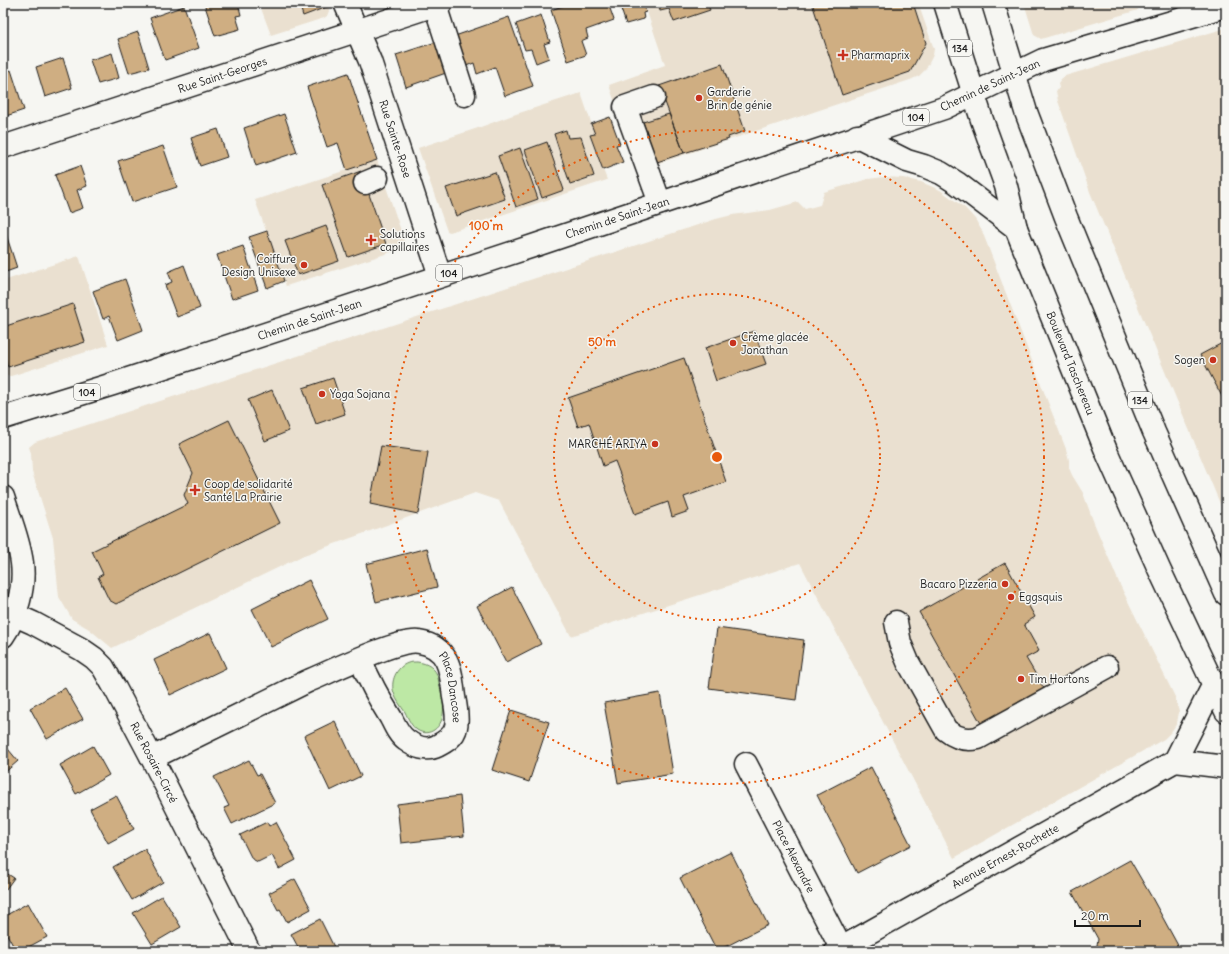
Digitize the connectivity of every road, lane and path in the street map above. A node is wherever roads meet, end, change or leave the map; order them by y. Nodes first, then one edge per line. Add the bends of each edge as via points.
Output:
1 (345, 3) edge
2 (945, 3) edge
3 (993, 3) edge
4 (438, 4) edge
5 (1226, 6) edge
6 (356, 31) junction
7 (1014, 74) junction
8 (973, 94) junction
9 (464, 95) dead end
10 (654, 97) dead end
11 (857, 136) junction
12 (3, 147) edge
13 (660, 203) junction
14 (1016, 228) junction
15 (440, 276) junction
16 (3, 418) edge
17 (3, 498) edge
18 (1226, 594) edge
19 (15, 615) junction
20 (896, 622) dead end
21 (3, 636) edge
22 (360, 659) junction
23 (1107, 667) dead end
24 (1213, 686) junction
25 (1226, 711) edge
26 (152, 758) junction
27 (1175, 761) junction
28 (746, 764) dead end
29 (1226, 767) edge
30 (838, 950) edge
31 (249, 951) edge

1 - 6 street, Rue Sainte-Rose
2 - 8 street, Boulevard Taschereau / 134
3 - 7 street, 134
4 - 6 street, Rue Saint-Georges
4 - 9 street
5 - 7 street, Chemin de Saint-Jean via 1043,60
6 - 12 street, Rue Saint-Georges
6 - 15 street, Rue Sainte-Rose via 370,61
7 - 8 street, Chemin de Saint-Jean / 104
7 - 18 street, 134 via 1026,112 1096,292 1166,461
8 - 11 street, Chemin de Saint-Jean / 104 via 944,108
8 - 14 street, Boulevard Taschereau / 134 via 1006,186
10 - 13 street via 625,107
11 - 13 street, Chemin de Saint-Jean / 104
11 - 14 street via 957,183
13 - 15 street, Chemin de Saint-Jean / 104
14 - 24 street, Boulevard Taschereau / 134 via 1107,453
15 - 16 street, Chemin de Saint-Jean / 104
17 - 19 street via 22,564 20,594
19 - 21 street
19 - 26 street, Rue Rosaire-Circé via 81,648 103,667
20 - 23 street via 900,643 908,662 946,730 952,735 969,740 978,738
22 - 22 street, Place Dancose via 369,681 397,730 406,740 418,747 426,748 436,747 447,741 456,729 457,721 451,673 446,659 439,651 430,645 410,642
22 - 26 street, Place Dancose via 308,681
24 - 25 street, Boulevard Taschereau / 134
24 - 27 street
26 - 31 street, Rue Rosaire-Circé
27 - 29 street
27 - 30 street, Avenue Ernest-Rochette
28 - 30 street, Place Alexandre

